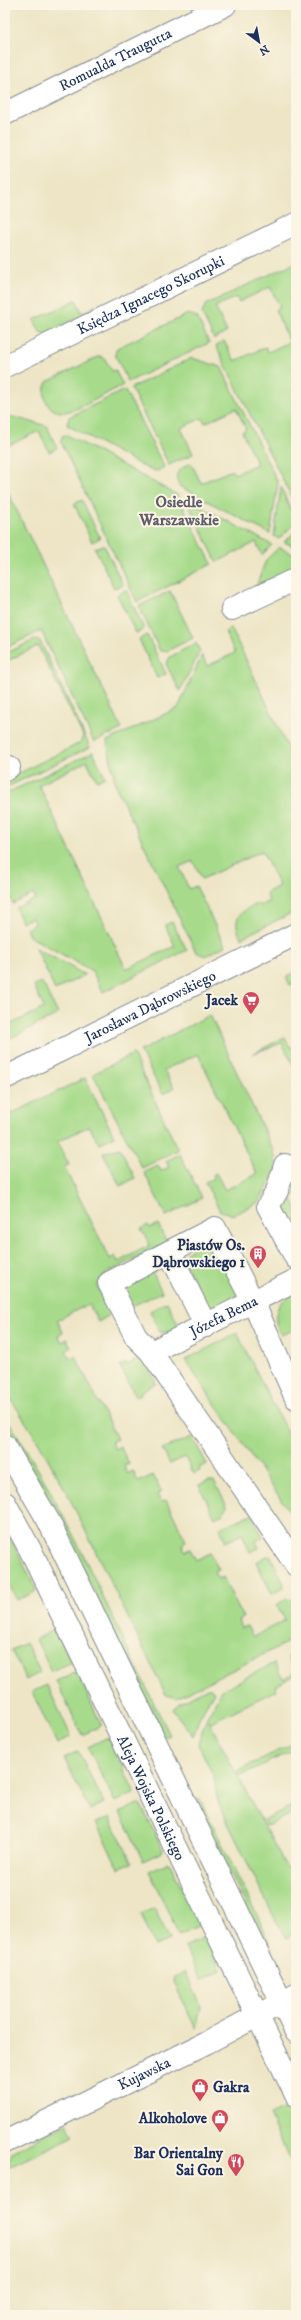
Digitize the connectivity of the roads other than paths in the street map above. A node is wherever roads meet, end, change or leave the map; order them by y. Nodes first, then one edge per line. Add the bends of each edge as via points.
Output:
1 (225, 5) edge
2 (5, 114) edge
3 (296, 224) edge
4 (5, 366) edge
5 (296, 580) edge
6 (232, 610) dead end
7 (296, 934) edge
8 (5, 1078) edge
9 (285, 1165) dead end
10 (169, 1252) junction
11 (296, 1258) edge
12 (296, 1280) edge
13 (253, 1302) junction
14 (206, 1326) junction
15 (151, 1352) junction
16 (296, 1398) edge
17 (5, 1446) edge
18 (5, 1502) edge
19 (296, 1565) edge
20 (289, 1999) edge
21 (258, 2016) junction
22 (296, 2032) edge
23 (296, 2095) edge
24 (5, 2142) edge

1 - 2 street, Romualda Traugutta
3 - 4 street, Księdza Ignacego Skorupki
5 - 6 street
7 - 8 street, Jarosława Dąbrowskiego
9 - 11 street via 277,1191 268,1206
10 - 13 street via 215,1228
10 - 14 street
10 - 15 street via 109,1283 136,1337
12 - 13 street, Józefa Bema
13 - 14 street, Józefa Bema
13 - 16 street
14 - 15 street, Józefa Bema
15 - 19 street
17 - 20 street, Aleja Wojska Polskiego via 48,1520
18 - 21 street, Aleja Wojska Polskiego
20 - 21 street, Kujawska
20 - 22 street, Aleja Wojska Polskiego
21 - 23 street, Aleja Wojska Polskiego
21 - 24 street, Kujawska

